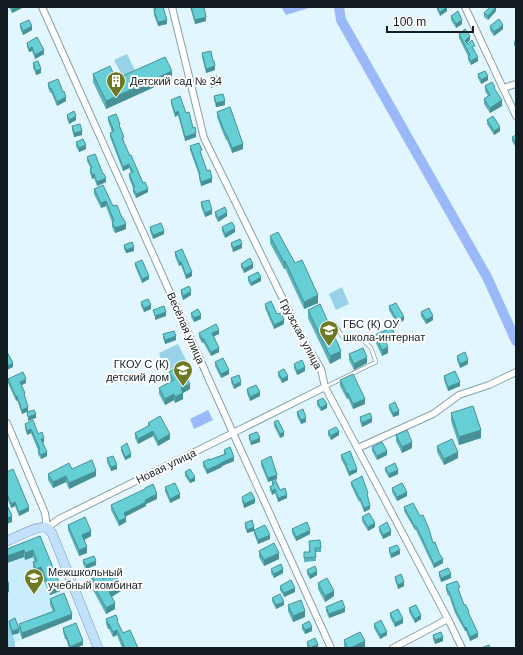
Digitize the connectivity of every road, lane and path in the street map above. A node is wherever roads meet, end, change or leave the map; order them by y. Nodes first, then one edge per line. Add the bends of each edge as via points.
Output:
1 (42, 7) edge
2 (172, 7) edge
3 (465, 7) edge
4 (516, 84) edge
5 (503, 88) junction
6 (516, 116) edge
7 (335, 325) dead end
8 (516, 372) edge
9 (325, 387) junction
10 (7, 423) edge
11 (233, 433) junction
12 (358, 448) junction
13 (47, 528) junction
14 (7, 541) edge
15 (448, 619) junction
16 (98, 648) edge
17 (331, 648) edge
18 (393, 648) edge
19 (462, 648) edge

1 - 11 street, Весёлая улица
2 - 9 street, Грузская улица via 204,138 300,334 321,369
3 - 5 street
4 - 5 street
5 - 6 street
7 - 9 lane via 344,339 364,341 371,348 376,362
8 - 12 street via 459,395 433,414
9 - 11 street, Новая улица
9 - 12 street, Грузская улица
10 - 13 street via 45,513
11 - 13 street, Новая улица via 59,519
11 - 17 street, Весёлая улица
12 - 15 street, Грузская улица
13 - 14 main road, Новая улица via 36,528
13 - 16 main road via 52,533
15 - 18 street
15 - 19 street, Грузская улица

